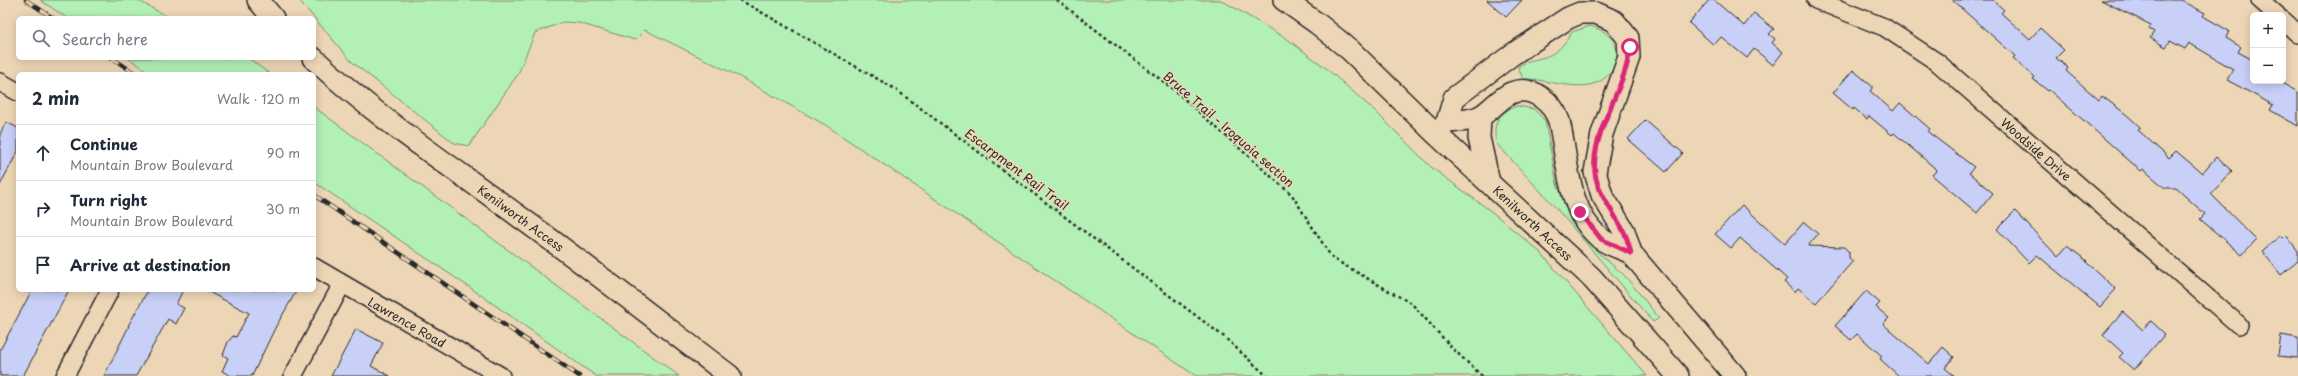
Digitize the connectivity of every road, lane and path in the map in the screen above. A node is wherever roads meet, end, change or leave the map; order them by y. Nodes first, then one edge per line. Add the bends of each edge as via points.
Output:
1 (258, 0) edge
2 (740, 0) edge
3 (1057, 0) edge
4 (1284, 0) edge
5 (1816, 0) edge
6 (2260, 0) edge
7 (2274, 12) edge
8 (271, 16) edge
9 (2286, 23) edge
10 (2298, 34) edge
11 (315, 60) edge
12 (0, 82) edge
13 (16, 91) edge
14 (1480, 116) junction
15 (1441, 128) junction
16 (1489, 182) junction
17 (1631, 253) junction
18 (316, 268) edge
19 (342, 284) junction
20 (109, 292) edge
21 (2239, 325) dead end
22 (64, 376) edge
23 (293, 376) edge
24 (501, 376) edge
25 (730, 376) edge
26 (1267, 376) edge
27 (1482, 376) edge
28 (1678, 376) edge
29 (1735, 376) edge

1 - 8 main road
2 - 26 path, Escarpment Rail Trail via 895,89 1223,336
3 - 27 path, Bruce Trail - Iroquoia section via 1173,89 1292,196 1332,258 1412,304
4 - 15 main road, Kenilworth Access via 1318,24
5 - 21 street, Woodside Drive via 1884,27 1937,62
6 - 7 street
9 - 10 street
11 - 25 main road, Kenilworth Access via 340,84 383,117 544,234
12 - 13 street
14 - 15 main road
14 - 16 main road via 1479,138
14 - 17 main road via 1511,93 1534,93 1548,102 1555,110 1559,121 1572,192 1580,212 1601,239
15 - 16 main road, Kenilworth Access
15 - 17 main road via 1454,98 1513,54 1568,18 1596,13 1614,21 1628,38 1629,57 1602,134 1595,172 1602,195 1624,231
16 - 28 main road, Kenilworth Access via 1591,277
17 - 29 main road
18 - 19 street, Lawrence Road
19 - 23 street
19 - 24 street, Lawrence Road
20 - 22 street

